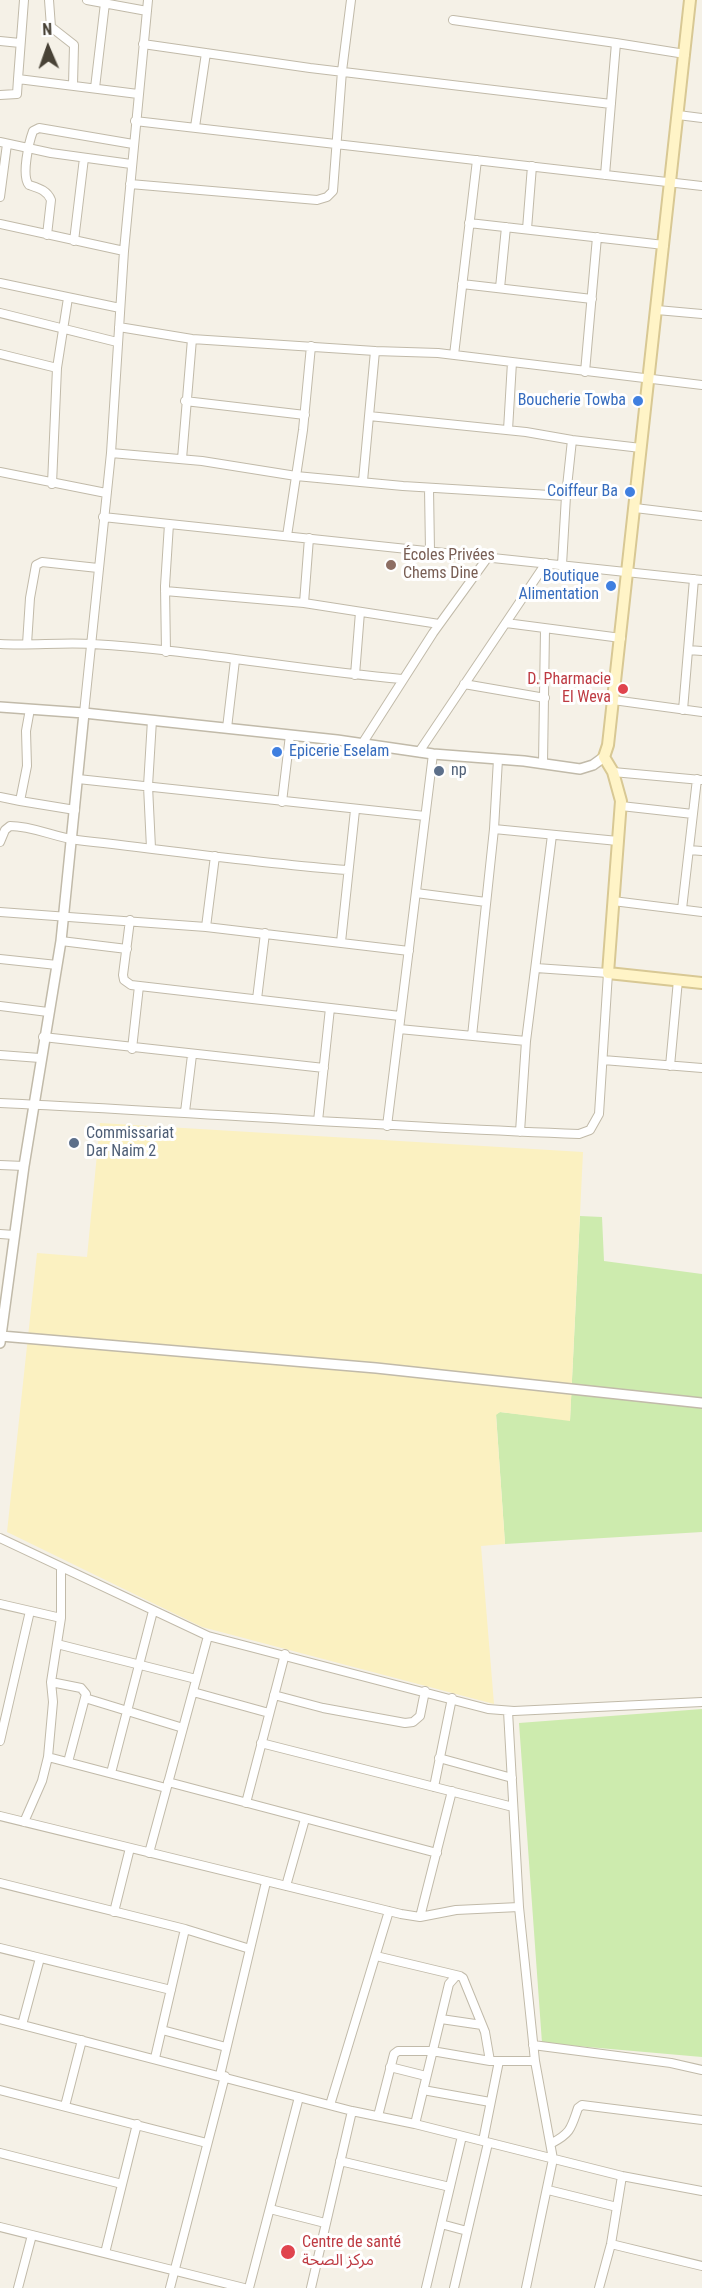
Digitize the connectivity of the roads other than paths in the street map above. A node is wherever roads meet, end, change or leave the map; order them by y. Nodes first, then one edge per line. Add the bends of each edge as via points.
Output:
1 (24, 0) edge
2 (49, 0) edge
3 (87, 0) edge
4 (148, 0) edge
5 (351, 0) edge
6 (690, 0) edge
7 (105, 3) junction
8 (147, 10) junction
9 (453, 20) dead end
10 (0, 41) edge
11 (20, 43) junction
12 (616, 43) junction
13 (143, 44) junction
14 (206, 53) junction
15 (685, 54) junction
16 (342, 71) junction
17 (18, 79) junction
18 (72, 85) junction
19 (95, 88) junction
20 (138, 94) junction
21 (0, 95) edge
22 (611, 104) junction
23 (678, 115) junction
24 (702, 118) edge
25 (135, 121) junction
26 (195, 128) junction
27 (3, 143) edge
28 (133, 144) junction
29 (336, 144) junction
30 (28, 148) junction
31 (84, 158) junction
32 (477, 160) junction
33 (131, 164) junction
34 (532, 166) junction
35 (605, 175) junction
36 (671, 182) junction
37 (130, 184) junction
38 (702, 186) edge
39 (0, 197) edge
40 (469, 223) junction
41 (0, 224) edge
42 (506, 227) junction
43 (526, 229) junction
44 (47, 236) junction
45 (597, 237) junction
46 (74, 241) junction
47 (664, 245) junction
48 (124, 251) junction
49 (0, 283) edge
50 (462, 284) junction
51 (500, 288) junction
52 (68, 298) junction
53 (592, 299) junction
54 (120, 308) junction
55 (657, 310) junction
56 (0, 314) edge
57 (702, 314) edge
58 (119, 327) junction
59 (62, 329) junction
60 (192, 339) junction
61 (117, 342) junction
62 (312, 346) junction
63 (375, 351) junction
64 (0, 354) edge
65 (454, 355) junction
66 (512, 362) junction
67 (57, 368) junction
68 (585, 372) junction
69 (649, 380) junction
70 (702, 385) edge
71 (186, 401) junction
72 (305, 414) junction
73 (369, 416) junction
74 (508, 430) junction
75 (572, 440) junction
76 (642, 448) junction
77 (111, 453) junction
78 (182, 459) junction
79 (0, 472) edge
80 (296, 476) junction
81 (363, 481) junction
82 (52, 484) junction
83 (429, 488) junction
84 (106, 493) junction
85 (566, 496) junction
86 (635, 508) junction
87 (702, 516) edge
88 (103, 517) junction
89 (169, 524) junction
90 (287, 536) junction
91 (309, 538) junction
92 (430, 551) junction
93 (488, 557) junction
94 (546, 563) junction
95 (562, 565) junction
96 (98, 568) junction
97 (627, 572) junction
98 (698, 579) edge
99 (165, 591) junction
100 (304, 603) junction
101 (360, 612) junction
102 (506, 622) junction
103 (439, 624) junction
104 (545, 629) junction
105 (621, 638) junction
106 (0, 644) edge
107 (27, 644) junction
108 (91, 644) junction
109 (688, 650) junction
110 (702, 651) edge
111 (166, 652) junction
112 (235, 660) junction
113 (355, 675) junction
114 (402, 679) junction
115 (464, 684) junction
116 (545, 698) junction
117 (613, 700) junction
118 (0, 707) edge
119 (30, 709) junction
120 (682, 710) junction
121 (702, 712) edge
122 (84, 713) junction
123 (152, 720) junction
124 (227, 728) junction
125 (290, 735) junction
126 (362, 744) junction
127 (419, 752) junction
128 (433, 754) junction
129 (604, 757) junction
130 (498, 759) junction
131 (543, 764) junction
132 (613, 772) junction
133 (78, 779) junction
134 (700, 779) edge
135 (148, 786) junction
136 (0, 797) edge
137 (20, 801) junction
138 (282, 802) junction
139 (621, 806) junction
140 (75, 810) junction
141 (355, 810) junction
142 (693, 814) junction
143 (425, 816) junction
144 (494, 829) junction
145 (552, 835) junction
146 (71, 839) junction
147 (618, 841) junction
148 (0, 842) edge
149 (151, 848) junction
150 (689, 850) junction
151 (702, 851) edge
152 (214, 856) junction
153 (347, 870) junction
154 (416, 893) junction
155 (613, 901) junction
156 (486, 902) junction
157 (682, 909) junction
158 (0, 912) edge
159 (702, 912) edge
160 (62, 915) junction
161 (130, 920) junction
162 (206, 927) junction
163 (265, 933) junction
164 (61, 941) junction
165 (341, 942) junction
166 (127, 949) junction
167 (409, 951) junction
168 (0, 959) edge
169 (57, 965) junction
170 (536, 968) junction
171 (608, 973) junction
172 (678, 980) junction
173 (702, 983) edge
174 (140, 986) junction
175 (257, 999) junction
176 (0, 1006) edge
177 (330, 1008) junction
178 (48, 1012) junction
179 (400, 1016) junction
180 (399, 1029) junction
181 (472, 1036) junction
182 (43, 1037) junction
183 (526, 1041) junction
184 (132, 1048) junction
185 (0, 1055) edge
186 (192, 1055) junction
187 (40, 1059) junction
188 (603, 1060) junction
189 (670, 1066) junction
190 (324, 1068) junction
191 (702, 1068) edge
192 (0, 1103) edge
193 (34, 1104) junction
194 (185, 1112) junction
195 (318, 1121) junction
196 (387, 1126) junction
197 (520, 1132) junction
198 (0, 1165) edge
199 (24, 1166) junction
200 (0, 1234) edge
201 (14, 1235) junction
202 (1, 1332) edge
203 (0, 1343) edge
204 (702, 1403) edge
205 (0, 1538) edge
206 (61, 1567) junction
207 (0, 1604) edge
208 (30, 1611) junction
209 (153, 1611) junction
210 (61, 1618) junction
211 (208, 1635) junction
212 (57, 1644) junction
213 (285, 1654) junction
214 (139, 1665) junction
215 (196, 1679) junction
216 (51, 1682) junction
217 (425, 1691) junction
218 (193, 1692) junction
219 (274, 1695) junction
220 (85, 1698) junction
221 (452, 1698) junction
222 (702, 1702) edge
223 (127, 1711) junction
224 (508, 1711) junction
225 (269, 1713) junction
226 (183, 1728) junction
227 (0, 1741) edge
228 (261, 1743) junction
229 (48, 1757) junction
230 (440, 1758) junction
231 (68, 1762) junction
232 (111, 1773) junction
233 (512, 1779) junction
234 (167, 1785) junction
235 (434, 1787) junction
236 (452, 1791) junction
237 (246, 1803) junction
238 (513, 1807) junction
239 (0, 1816) edge
240 (305, 1819) junction
241 (24, 1822) junction
242 (130, 1848) junction
243 (149, 1852) junction
244 (437, 1853) junction
245 (266, 1882) junction
246 (0, 1883) edge
247 (286, 1886) junction
248 (519, 1907) junction
249 (389, 1911) junction
250 (114, 1912) junction
251 (420, 1917) junction
252 (185, 1929) junction
253 (0, 1948) edge
254 (250, 1948) junction
255 (376, 1956) junction
256 (40, 1958) junction
257 (456, 1976) junction
258 (171, 1990) junction
259 (0, 2019) edge
260 (441, 2019) junction
261 (22, 2025) junction
262 (482, 2025) junction
263 (162, 2031) junction
264 (82, 2040) junction
265 (533, 2045) junction
266 (226, 2047) junction
267 (432, 2051) junction
268 (155, 2058) junction
269 (494, 2061) junction
270 (535, 2061) junction
271 (390, 2067) junction
272 (702, 2070) edge
273 (222, 2076) junction
274 (426, 2076) junction
275 (0, 2090) edge
276 (423, 2090) junction
277 (299, 2097) junction
278 (490, 2102) junction
279 (330, 2105) junction
280 (64, 2106) junction
281 (352, 2111) junction
282 (378, 2116) junction
283 (702, 2120) edge
284 (137, 2124) junction
285 (415, 2124) junction
286 (462, 2136) junction
287 (485, 2142) junction
288 (207, 2143) junction
289 (552, 2144) junction
290 (0, 2153) edge
291 (553, 2158) junction
292 (340, 2161) junction
293 (622, 2176) junction
294 (122, 2184) junction
295 (450, 2187) junction
296 (548, 2190) junction
297 (702, 2191) edge
298 (617, 2207) junction
299 (270, 2209) junction
300 (326, 2223) junction
301 (441, 2224) junction
302 (0, 2226) edge
303 (468, 2231) junction
304 (32, 2235) junction
305 (611, 2244) junction
306 (105, 2253) junction
307 (702, 2266) edge
308 (175, 2270) junction
309 (527, 2287) edge
310 (18, 2288) edge
311 (170, 2288) edge
312 (243, 2288) edge
313 (249, 2288) edge
314 (311, 2288) edge
315 (426, 2288) edge
316 (453, 2288) edge
317 (537, 2288) edge
318 (599, 2288) edge

1 - 11 street
2 - 18 street via 51,27 74,45
3 - 7 street
4 - 8 street
5 - 16 street
6 - 15 main road
7 - 8 street
7 - 19 street
8 - 13 street
9 - 12 street
10 - 11 street
11 - 17 street
12 - 15 street
12 - 22 street
13 - 14 street
13 - 20 street
14 - 16 street
14 - 26 street
15 - 23 main road
16 - 22 street
16 - 29 street
17 - 18 street
17 - 21 street via 17,94
18 - 19 street
19 - 20 street
20 - 25 street
22 - 35 street
23 - 24 street
23 - 36 main road
25 - 26 street
25 - 28 street
26 - 29 street
27 - 30 street
27 - 39 street
28 - 30 street via 39,128 33,131
28 - 33 street
29 - 32 street
29 - 37 street via 333,191 317,200
30 - 31 street
30 - 44 street via 26,183 49,194 51,200
31 - 33 street
31 - 46 street
32 - 34 street
32 - 40 street
33 - 37 street
34 - 35 street
34 - 43 street
35 - 36 street
36 - 38 street
36 - 47 main road
37 - 48 street
40 - 42 street
40 - 50 street
41 - 44 street
42 - 43 street
42 - 51 street
43 - 45 street
44 - 46 street
45 - 47 street
45 - 53 street
46 - 48 street
47 - 55 main road
48 - 54 street
49 - 52 street
50 - 51 street
50 - 65 street
51 - 53 street
52 - 54 street
52 - 59 street
53 - 68 street
54 - 58 street
55 - 57 street
55 - 69 main road
56 - 59 street
58 - 60 street
58 - 61 street
59 - 61 street
59 - 67 street
60 - 62 street
60 - 71 street
61 - 77 street
62 - 63 street
62 - 72 street
63 - 65 street
63 - 73 street
64 - 67 street
65 - 66 street
66 - 68 street
66 - 74 street
67 - 82 street
68 - 69 street
69 - 70 street
69 - 76 main road
71 - 72 street
71 - 78 street
72 - 80 street
73 - 74 street
73 - 81 street
74 - 75 street
75 - 76 street
75 - 85 street
76 - 86 main road
77 - 78 street
77 - 84 street
78 - 80 street
79 - 82 street
80 - 81 street
80 - 90 street
81 - 83 street
82 - 84 street
83 - 85 street
83 - 92 street
84 - 88 street
85 - 95 street
86 - 87 street
86 - 97 main road
88 - 89 street
88 - 96 street
89 - 90 street
89 - 99 street
90 - 91 street
91 - 92 street
91 - 100 street
92 - 93 street
93 - 94 street
93 - 103 street
94 - 95 street
94 - 102 street
95 - 97 street
96 - 107 street via 42,562 36,565
96 - 108 street
97 - 98 street
97 - 105 main road
98 - 109 street
99 - 100 street
99 - 111 street
100 - 101 street
101 - 103 street
101 - 113 street
102 - 104 street
102 - 115 street
103 - 114 street
104 - 105 street
104 - 116 street
105 - 117 main road
106 - 107 street
107 - 108 street
108 - 111 street
108 - 122 street
109 - 110 street
109 - 120 street
111 - 112 street
112 - 113 street
112 - 124 street
113 - 114 street
114 - 126 street
115 - 116 street
115 - 127 street
116 - 131 street
117 - 120 street
117 - 129 main road
118 - 119 street
119 - 122 street
119 - 137 street via 27,766
120 - 121 street
122 - 123 street
122 - 133 street
123 - 124 street
123 - 135 street
124 - 125 street
125 - 126 street
125 - 138 street
126 - 127 street
127 - 128 street
128 - 130 street
128 - 143 street
129 - 131 street via 580,769
129 - 132 main road
130 - 131 street
130 - 144 street
132 - 134 street
132 - 139 main road
133 - 135 street
133 - 140 street
134 - 142 street
135 - 138 street
135 - 149 street
136 - 137 street
137 - 140 street
138 - 141 street
139 - 142 street
139 - 147 main road
140 - 146 street
141 - 143 street
141 - 153 street
142 - 150 street
143 - 154 street
144 - 145 street
144 - 156 street
145 - 147 street
145 - 170 street
146 - 148 street via 10,826
146 - 149 street
146 - 160 street
147 - 155 main road
149 - 152 street
150 - 151 street
150 - 157 street
152 - 153 street
152 - 162 street
153 - 165 street
154 - 156 street
154 - 167 street
155 - 157 street
155 - 171 main road
156 - 181 street
157 - 159 street
158 - 160 street
160 - 161 street
160 - 164 street
161 - 162 street
161 - 166 street
162 - 163 street
163 - 165 street
163 - 175 street
164 - 166 street
164 - 169 street
165 - 167 street
166 - 174 street via 124,980
167 - 179 street
168 - 169 street
169 - 178 street
170 - 171 street
170 - 183 street
171 - 172 main road
171 - 188 street
172 - 173 main road
172 - 189 street
174 - 175 street
174 - 184 street
175 - 177 street
176 - 178 street
177 - 179 street
177 - 190 street
178 - 182 street
179 - 180 street
180 - 181 street
180 - 196 street
181 - 183 street
182 - 184 street
182 - 187 street
183 - 197 street
184 - 186 street
185 - 187 street
186 - 190 street
186 - 194 street
187 - 193 street
188 - 189 street
188 - 197 street via 599,1114 590,1130 579,1134
189 - 191 street
190 - 195 street
192 - 193 street
193 - 194 street
193 - 199 street
194 - 195 street
195 - 196 street
196 - 197 street
198 - 199 street
199 - 201 street
200 - 201 street
201 - 202 street
202 - 203 street
202 - 204 street
205 - 206 street
206 - 209 street
206 - 210 street
207 - 208 street
208 - 210 street
208 - 227 street
209 - 211 street
209 - 214 street
210 - 212 street
211 - 213 street
211 - 215 street
212 - 214 street
212 - 216 street
213 - 217 street
213 - 219 street
214 - 215 street
214 - 223 street
215 - 218 street
216 - 220 street via 81,1688
216 - 229 street
217 - 219 street via 420,1716 405,1723
217 - 221 street
218 - 225 street
218 - 226 street
219 - 225 street
220 - 223 street
220 - 231 street
221 - 224 street
221 - 230 street
222 - 224 street
223 - 226 street
223 - 232 street
224 - 233 street
225 - 228 street
226 - 234 street
228 - 235 street
228 - 237 street
229 - 231 street
229 - 241 street
230 - 233 street
230 - 235 street
231 - 232 street
232 - 234 street
233 - 238 street
234 - 237 street
234 - 243 street
235 - 236 street
236 - 238 street
236 - 244 street
237 - 240 street
238 - 248 street
239 - 241 street
240 - 244 street
240 - 247 street
241 - 242 street
242 - 243 street
242 - 250 street
243 - 245 street
244 - 251 street
245 - 247 street
245 - 254 street
246 - 250 street
247 - 249 street
248 - 251 street via 456,1910
248 - 265 street
249 - 251 street
249 - 255 street
250 - 252 street
252 - 254 street
252 - 258 street
253 - 256 street
254 - 266 street
255 - 257 street
255 - 279 street
256 - 258 street
256 - 261 street
257 - 260 street via 449,1984
257 - 262 street via 463,1978
258 - 263 street
259 - 261 street
260 - 262 street
260 - 267 street
261 - 264 street
262 - 269 street
263 - 266 street
263 - 268 street
264 - 268 street
264 - 280 street
265 - 270 street
265 - 272 street
266 - 273 street
267 - 269 street
267 - 271 street via 398,2051
267 - 274 street
268 - 273 street
269 - 270 street
269 - 278 street
270 - 289 street
271 - 274 street
271 - 282 street
273 - 277 street
273 - 288 street
274 - 276 street
275 - 280 street
276 - 278 street
276 - 285 street
277 - 279 street
277 - 299 street
278 - 287 street
279 - 281 street
280 - 284 street
281 - 282 street
281 - 292 street
282 - 285 street
283 - 289 street via 582,2105 571,2130
284 - 288 street
284 - 294 street
285 - 286 street
286 - 287 street
286 - 295 street
287 - 291 street
287 - 303 street
288 - 308 street
289 - 291 street
290 - 294 street
291 - 293 street
291 - 296 street
292 - 295 street
292 - 300 street
293 - 297 street
293 - 298 street
294 - 306 street
295 - 301 street
296 - 298 street
296 - 309 street
298 - 305 street
299 - 300 street
299 - 313 street
300 - 314 street
301 - 303 street
301 - 315 street
302 - 304 street
303 - 316 street
304 - 306 street
304 - 310 street
305 - 307 street
305 - 318 street
306 - 308 street
308 - 311 street
308 - 312 street
309 - 317 street

